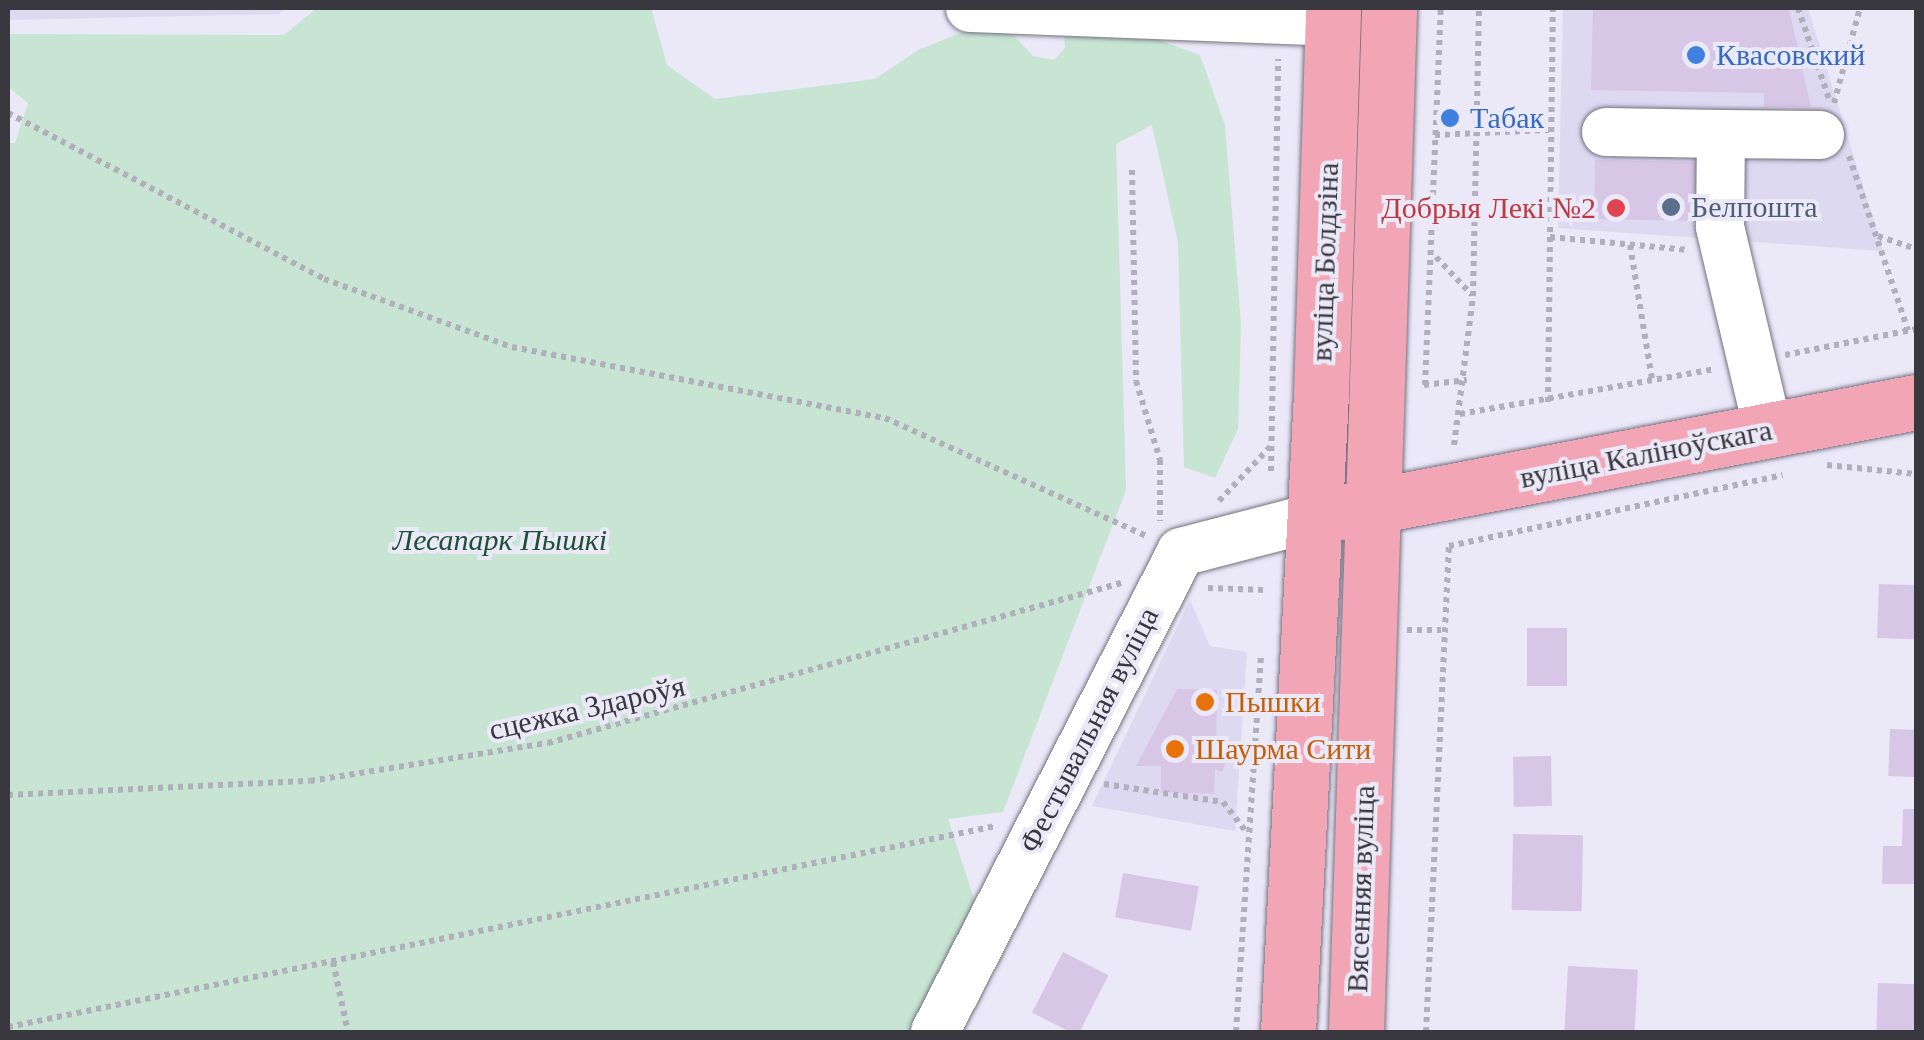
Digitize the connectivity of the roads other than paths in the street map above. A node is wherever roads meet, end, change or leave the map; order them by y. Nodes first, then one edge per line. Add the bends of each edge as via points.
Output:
1 (970, 8) edge
2 (1389, 8) edge
3 (1333, 15) edge
4 (1606, 132) dead end
5 (1721, 134) junction
6 (1833, 140) road end
7 (1916, 402) edge
8 (1779, 452) junction
9 (1376, 506) junction
10 (1292, 523) junction
11 (935, 1032) edge
12 (1288, 1032) edge
13 (1356, 1032) edge

1 - 3 street via 1278,19
2 - 9 main road, вуліца Болдзіна
3 - 10 main road, вуліца Болдзіна
4 - 5 street
5 - 6 street
5 - 8 street via 1720,227
7 - 8 main road, вуліца Каліноўскага
8 - 9 main road, вуліца Каліноўскага
9 - 10 main road, вуліца Каліноўскага
9 - 13 main road, Вясенняя вуліца
10 - 11 street, Фестывальная вуліца via 1156,566
10 - 12 main road

